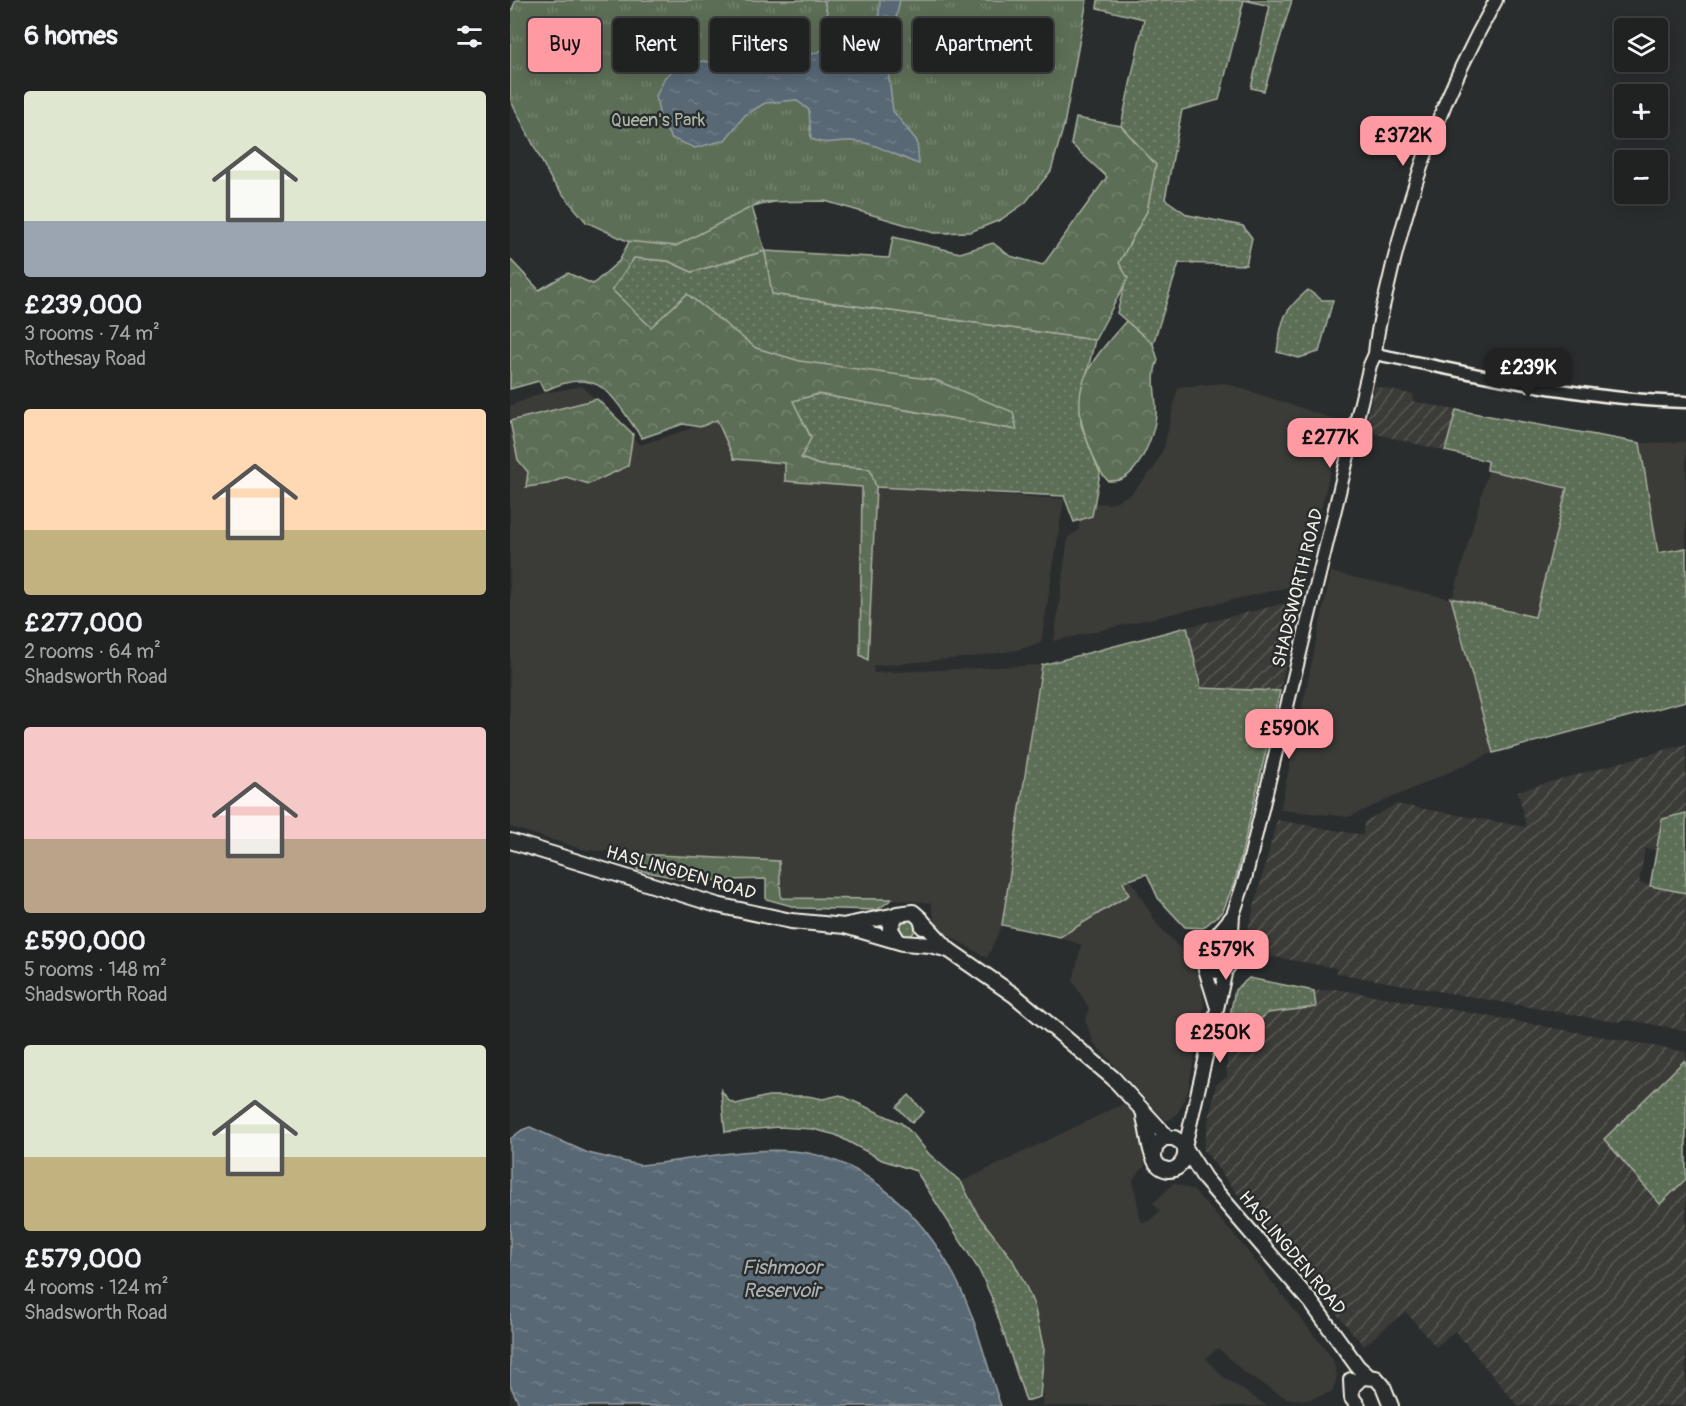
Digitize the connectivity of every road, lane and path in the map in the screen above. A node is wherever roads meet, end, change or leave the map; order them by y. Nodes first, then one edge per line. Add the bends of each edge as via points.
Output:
1 (1496, 0) edge
2 (1375, 354) junction
3 (1686, 402) edge
4 (510, 841) edge
5 (896, 915) junction
6 (1233, 915) junction
7 (921, 920) junction
8 (845, 926) junction
9 (1210, 941) junction
10 (903, 942) junction
11 (1231, 946) junction
12 (949, 950) junction
13 (1204, 966) junction
14 (1226, 970) junction
15 (1216, 1006) junction
16 (1192, 1113) junction
17 (1144, 1115) junction
18 (1168, 1137) junction
19 (1185, 1148) junction
20 (1154, 1155) junction
21 (1176, 1168) junction
22 (1205, 1179) junction
23 (1347, 1352) junction
24 (1368, 1376) junction
25 (1352, 1388) junction
26 (1384, 1393) junction
27 (1358, 1406) edge
28 (1378, 1406) edge
29 (1391, 1406) edge

1 - 2 main road, SHADSWORTH ROAD via 1464,62 1418,170
2 - 3 street via 1566,392
2 - 6 main road, SHADSWORTH ROAD
4 - 8 highway, HASLINGDEN ROAD via 717,905 791,921
5 - 7 highway via 907,911
5 - 8 highway, HASLINGDEN ROAD
5 - 10 highway via 890,928
6 - 9 main road, SHADSWORTH ROAD
6 - 11 main road, SHADSWORTH ROAD
7 - 10 highway via 921,935
7 - 12 highway, HASLINGDEN ROAD
8 - 10 highway, HASLINGDEN ROAD
9 - 11 main road via 1221,940
9 - 13 main road, SHADSWORTH ROAD via 1201,952
10 - 12 highway, HASLINGDEN ROAD
11 - 14 main road, SHADSWORTH ROAD via 1233,961
12 - 17 highway, HASLINGDEN ROAD via 1064,1035 1113,1078
13 - 14 main road via 1216,972
13 - 15 main road, SHADSWORTH ROAD
14 - 15 main road, SHADSWORTH ROAD
15 - 16 main road, SHADSWORTH ROAD
16 - 18 main road
16 - 19 main road, SHADSWORTH ROAD
17 - 18 highway, HASLINGDEN ROAD
17 - 20 highway, HASLINGDEN ROAD
18 - 19 highway
18 - 20 highway via 1156,1145
19 - 21 highway via 1185,1158
19 - 22 highway, HASLINGDEN ROAD
20 - 21 highway via 1161,1167
21 - 22 highway, HASLINGDEN ROAD
22 - 23 highway, HASLINGDEN ROAD via 1311,1302
23 - 24 highway, HASLINGDEN ROAD
23 - 25 highway, HASLINGDEN ROAD
24 - 25 highway via 1358,1379
24 - 26 highway, HASLINGDEN ROAD via 1380,1382
25 - 27 highway, HASLINGDEN ROAD via 1352,1398
26 - 28 highway
26 - 29 highway

